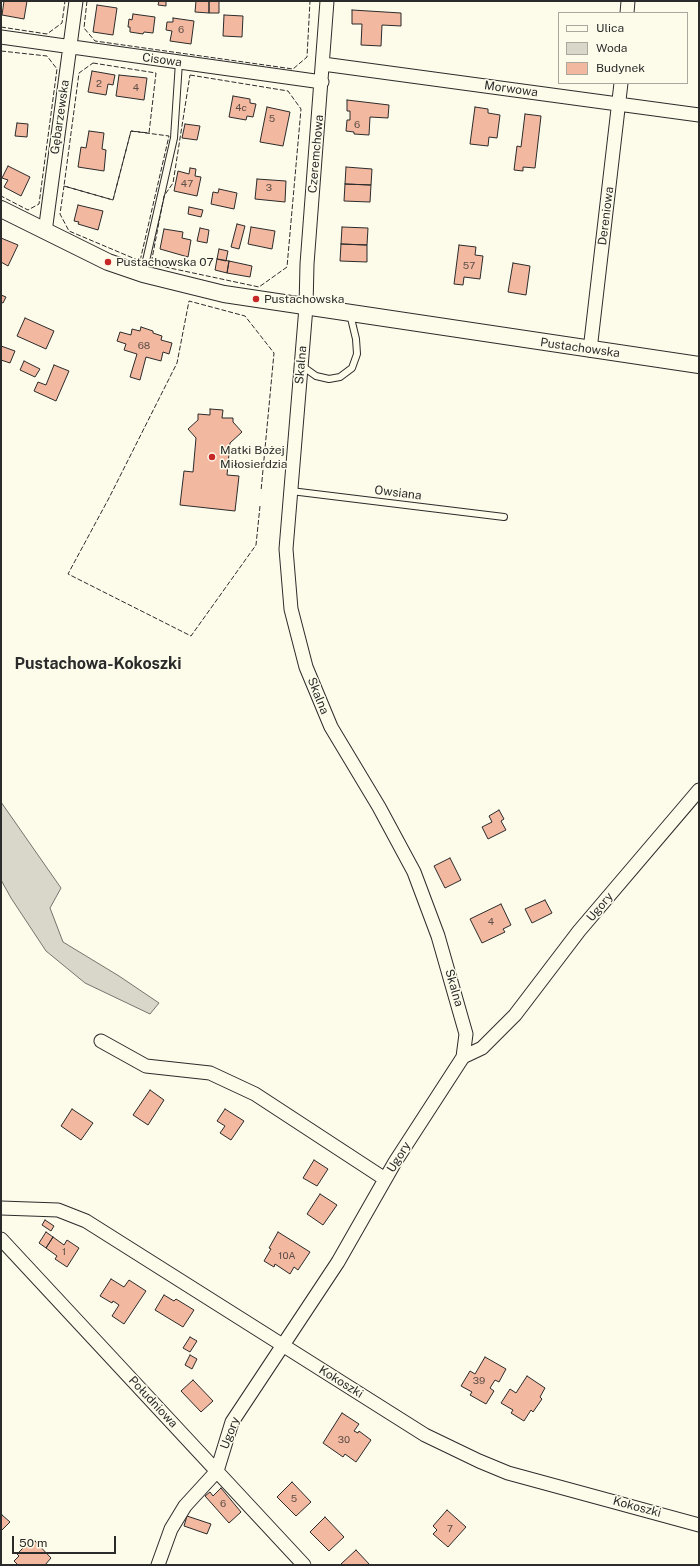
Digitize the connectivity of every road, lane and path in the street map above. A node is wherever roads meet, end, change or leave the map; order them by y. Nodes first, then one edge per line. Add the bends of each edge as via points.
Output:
1 (76, 1) edge
2 (327, 1) edge
3 (628, 1) edge
4 (627, 12) edge
5 (1, 37) edge
6 (69, 47) junction
7 (179, 62) junction
8 (323, 64) junction
9 (322, 82) junction
10 (621, 84) edge
11 (619, 104) junction
12 (699, 115) edge
13 (1, 210) edge
14 (44, 232) junction
15 (143, 274) junction
16 (306, 307) junction
17 (350, 314) junction
18 (590, 350) junction
19 (300, 365) junction
20 (699, 365) edge
21 (291, 491) junction
22 (504, 517) dead end
23 (699, 790) edge
24 (101, 1041) dead end
25 (463, 1057) junction
26 (385, 1179) junction
27 (1, 1208) edge
28 (1, 1239) edge
29 (284, 1346) junction
30 (217, 1470) junction
31 (699, 1525) edge
32 (158, 1565) edge
33 (304, 1565) edge

1 - 6 street, Gębarzewska
2 - 8 street, Czeremchowa
3 - 4 street
5 - 6 street, Cisowa
6 - 7 street, Cisowa
6 - 14 street, Gębarzewska
7 - 9 street, Cisowa
7 - 15 lane via 174,138
8 - 9 street, Czeremchowa
8 - 11 street, Morwowa
9 - 16 street, Czeremchowa via 307,264
10 - 11 street, Dereniowa
11 - 12 street, Morwowa
11 - 18 street, Dereniowa
13 - 14 street, Pustachowska
14 - 15 street, Pustachowska via 108,262
15 - 16 street, Pustachowska via 224,294
16 - 17 street, Pustachowska
16 - 19 street, Skalna
17 - 18 street, Pustachowska
17 - 19 lane via 357,354 352,368 340,377 329,379 316,376
18 - 20 street, Pustachowska
19 - 21 street, Skalna
21 - 22 lane, Owsiana
21 - 25 street, Skalna via 286,549 292,609 306,667 331,728 379,807 414,872 455,989 466,1034
23 - 25 street, Ugory via 579,931 515,1015 482,1048
24 - 26 street via 146,1066 210,1073 256,1094
25 - 26 street, Ugory
26 - 29 street, Ugory via 338,1262
27 - 29 street, Kokoszki via 58,1210 86,1221
28 - 30 street, Południowa
29 - 30 street, Ugory via 232,1422
29 - 31 street, Kokoszki via 425,1435 486,1464 530,1480
30 - 32 street, Ugory via 184,1506 171,1529
30 - 33 street, Południowa

